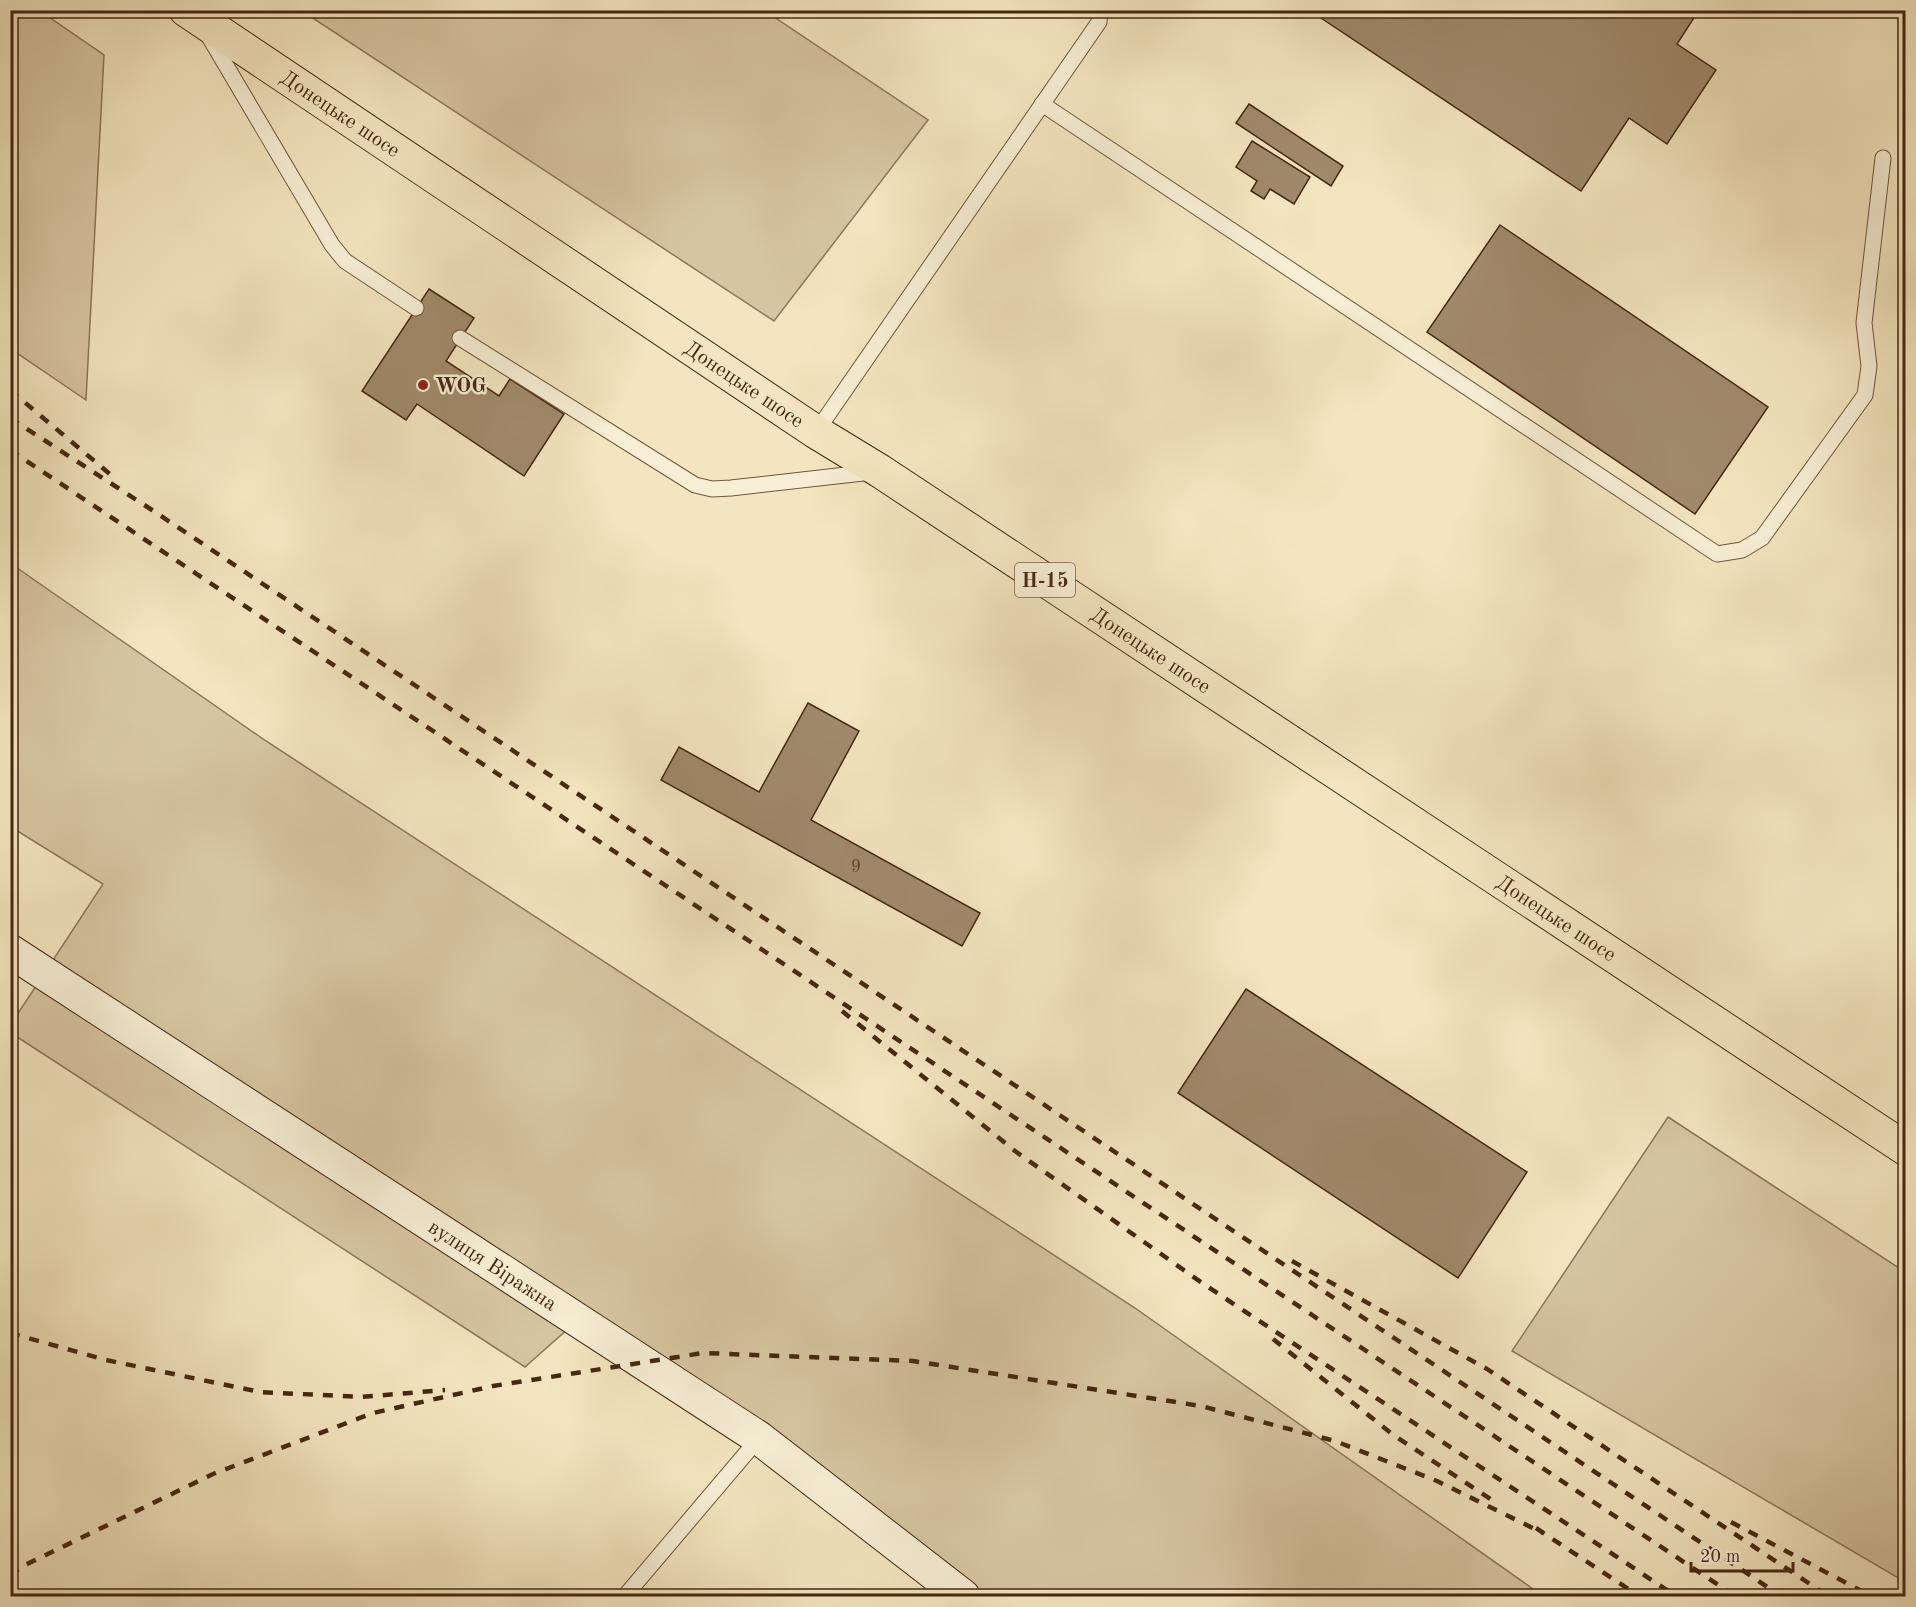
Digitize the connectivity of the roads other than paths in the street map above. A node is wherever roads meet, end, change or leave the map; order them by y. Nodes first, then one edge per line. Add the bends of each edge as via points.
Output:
1 (1100, 10) edge
2 (192, 15) edge
3 (1042, 104) junction
4 (1883, 158) dead end
5 (416, 308) dead end
6 (460, 338) dead end
7 (816, 432) junction
8 (880, 471) junction
9 (10, 951) edge
10 (1905, 1149) edge
11 (759, 1438) junction
12 (625, 1596) edge
13 (963, 1596) edge

1 - 3 lane via 1099,22
2 - 5 lane via 332,246 345,261
2 - 7 main road, Донецьке шосе / Н-15
3 - 4 lane via 1717,554 1742,550 1762,538 1865,395 1869,366 1864,323
3 - 7 lane
6 - 8 lane via 695,485 731,488
7 - 8 main road, Донецьке шосе / Н-15
8 - 10 main road, Донецьке шосе / Н-15
9 - 11 main road, вулиця Віражна
11 - 12 lane
11 - 13 main road, вулиця Віражна

